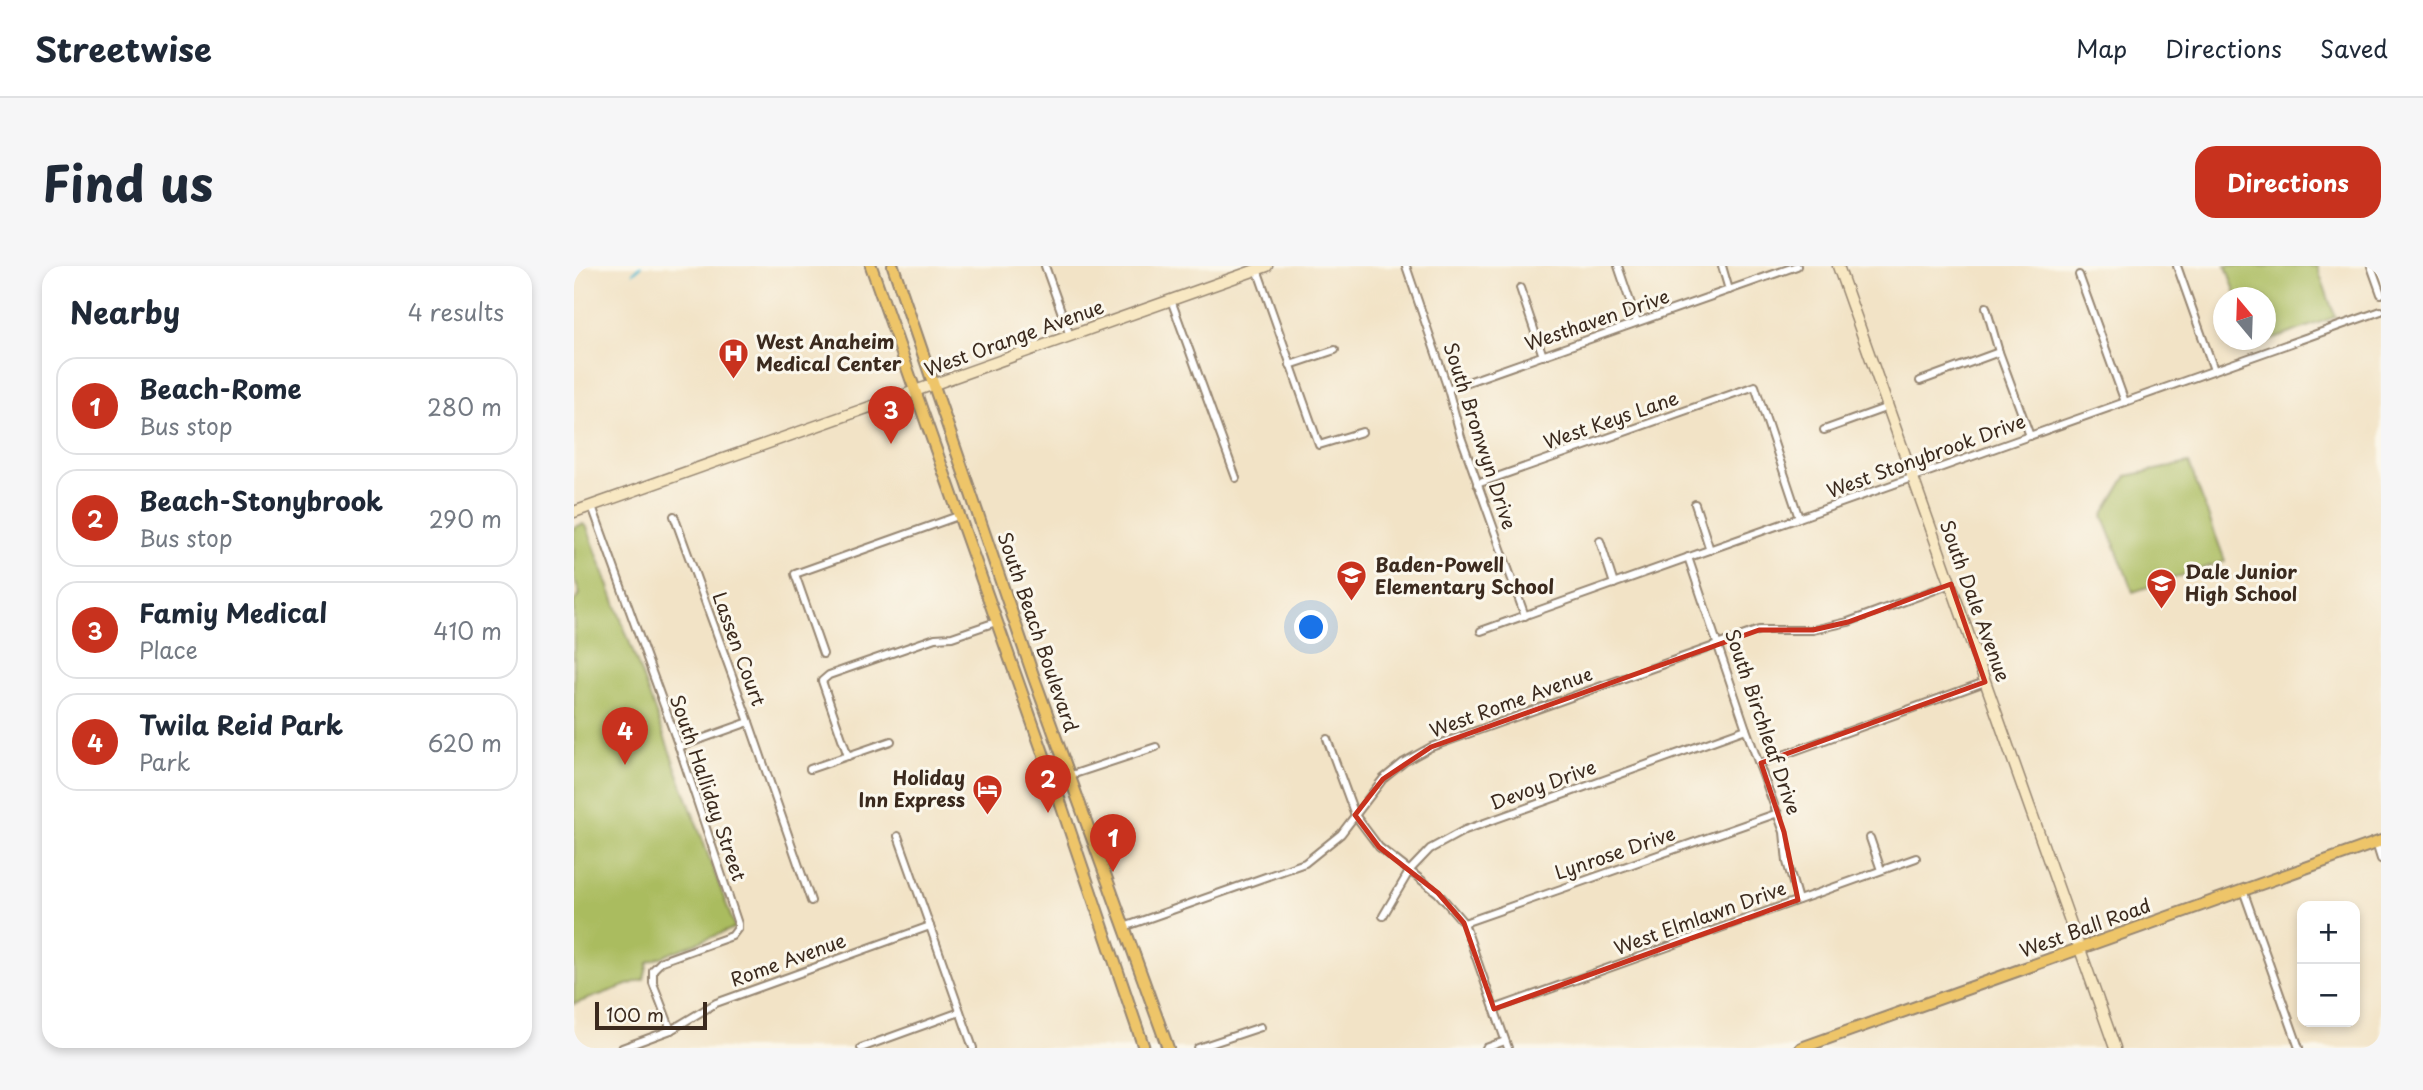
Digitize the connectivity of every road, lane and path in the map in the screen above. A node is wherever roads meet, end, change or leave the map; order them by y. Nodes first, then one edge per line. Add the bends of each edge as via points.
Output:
1 (871, 266) edge
2 (893, 266) edge
3 (1045, 266) edge
4 (1406, 266) edge
5 (1618, 266) edge
6 (1721, 266) edge
7 (1797, 266) edge
8 (1838, 266) edge
9 (2177, 266) edge
10 (2371, 266) edge
11 (1262, 268) edge
12 (2079, 275) dead end
13 (1520, 288) dead end
14 (1729, 290) junction
15 (2381, 294) edge
16 (1171, 300) junction
17 (1986, 307) dead end
18 (2381, 311) edge
19 (1637, 322) junction
20 (1070, 337) junction
21 (1335, 350) dead end
22 (1999, 352) junction
23 (1543, 356) junction
24 (1290, 365) junction
25 (2214, 370) junction
26 (1920, 381) dead end
27 (934, 384) junction
28 (1448, 389) junction
29 (915, 391) junction
30 (2125, 402) junction
31 (1888, 407) junction
32 (1824, 430) dead end
33 (1362, 432) dead end
34 (2030, 436) junction
35 (1236, 478) dead end
36 (1913, 478) junction
37 (1477, 484) junction
38 (1695, 504) dead end
39 (592, 506) junction
40 (574, 512) edge
41 (674, 516) dead end
42 (958, 516) junction
43 (1798, 518) junction
44 (1600, 541) dead end
45 (1710, 550) junction
46 (1688, 557) junction
47 (1614, 584) junction
48 (1951, 584) junction
49 (1525, 616) junction
50 (996, 622) junction
51 (1481, 631) dead end
52 (1718, 644) junction
53 (824, 654) dead end
54 (1985, 682) junction
55 (749, 722) junction
56 (1746, 729) junction
57 (1327, 738) dead end
58 (891, 741) dead end
59 (679, 747) junction
60 (1156, 747) dead end
61 (848, 756) junction
62 (1761, 763) junction
63 (810, 769) dead end
64 (1069, 775) junction
65 (1053, 780) junction
66 (1778, 813) junction
67 (1355, 815) junction
68 (898, 836) dead end
69 (1870, 838) dead end
70 (2378, 842) edge
71 (1916, 858) dead end
72 (2381, 859) edge
73 (1410, 870) junction
74 (1881, 870) junction
75 (2243, 890) junction
76 (1798, 900) junction
77 (811, 901) dead end
78 (1383, 916) dead end
79 (1464, 923) junction
80 (930, 926) junction
81 (1124, 927) junction
82 (2080, 949) junction
83 (1494, 1009) junction
84 (960, 1013) junction
85 (1261, 1027) dead end
86 (671, 1030) junction
87 (1506, 1045) edge
88 (622, 1048) edge
89 (861, 1048) edge
90 (973, 1048) edge
91 (1144, 1048) edge
92 (1168, 1048) edge
93 (1198, 1048) edge
94 (1486, 1048) edge
95 (1801, 1048) edge
96 (2115, 1048) edge
97 (2300, 1048) edge

1 - 29 main road, South Beach Boulevard
2 - 27 main road, South Beach Boulevard
3 - 20 street
4 - 28 street, South Bronwyn Drive
5 - 19 street
6 - 14 street
7 - 14 street, Westhaven Drive
8 - 31 street, South Dale Avenue
9 - 25 street
10 - 15 street
11 - 16 street, West Orange Avenue
11 - 24 street
12 - 30 street
13 - 23 street
14 - 19 street, Westhaven Drive
16 - 20 street, West Orange Avenue
16 - 35 street
17 - 22 street
18 - 25 street, West Stonybrook Drive
19 - 23 street, Westhaven Drive
20 - 27 street, West Orange Avenue
21 - 24 street
22 - 26 street
22 - 34 street
23 - 28 street, Westhaven Drive
24 - 33 street via 1319,445
25 - 30 street, West Stonybrook Drive
27 - 29 street, West Orange Avenue
27 - 64 main road, South Beach Boulevard
28 - 37 street, South Bronwyn Drive
29 - 39 street, West Orange Avenue
29 - 42 main road, South Beach Boulevard
30 - 34 street, West Stonybrook Drive
31 - 32 street
31 - 36 street, South Dale Avenue
34 - 36 street, West Stonybrook Drive
36 - 43 street, West Stonybrook Drive
36 - 48 street, South Dale Avenue
37 - 43 street, West Keys Lane via 1755,386
37 - 49 street, South Bronwyn Drive
38 - 45 street
39 - 40 street, West Orange Avenue
39 - 59 street, South Halliday Street
41 - 55 street, Lassen Court
42 - 50 main road, South Beach Boulevard
42 - 53 street via 794,574
43 - 45 street, West Stonybrook Drive
44 - 47 street
45 - 46 street, West Stonybrook Drive
46 - 47 street, West Stonybrook Drive
46 - 52 street, South Birchleaf Drive
47 - 49 street, West Stonybrook Drive
48 - 52 street, West Rome Avenue via 1848,622 1813,631 1759,630
48 - 54 street, South Dale Avenue
49 - 51 street, West Stonybrook Drive
50 - 61 street via 935,638 822,681
50 - 65 main road, South Beach Boulevard
52 - 56 street, South Birchleaf Drive
52 - 67 street, West Rome Avenue via 1431,747 1383,779
54 - 62 street
54 - 82 street, South Dale Avenue
55 - 59 street, Lassen Court
55 - 77 street
56 - 62 street, South Birchleaf Drive
56 - 73 street, Devoy Drive via 1465,830 1430,849
57 - 67 street
58 - 61 street
59 - 86 street, South Halliday Street via 738,929 732,936 662,961 653,970 653,983
60 - 64 street
61 - 63 street
62 - 66 street, South Birchleaf Drive
64 - 65 street
64 - 81 main road, South Beach Boulevard
65 - 91 main road, South Beach Boulevard
66 - 76 street, South Birchleaf Drive
66 - 79 street, Lynrose Drive
67 - 73 street via 1379,847
67 - 81 street, West Rome Avenue via 1341,834 1305,863
68 - 80 street
69 - 74 street
70 - 72 street
70 - 75 main road, West Ball Road
71 - 74 street, West Elmlawn Drive
73 - 78 street, Devoy Drive
73 - 79 street
74 - 76 street, West Elmlawn Drive
75 - 82 main road, West Ball Road
75 - 97 street
76 - 83 street, West Elmlawn Drive
79 - 83 street
80 - 84 street
80 - 86 street, Rome Avenue via 716,1003
81 - 92 main road, South Beach Boulevard
82 - 95 main road, West Ball Road
82 - 96 street, South Dale Avenue
83 - 87 street
84 - 89 street
84 - 90 street
85 - 93 street
86 - 88 street, Rome Avenue
87 - 94 street

